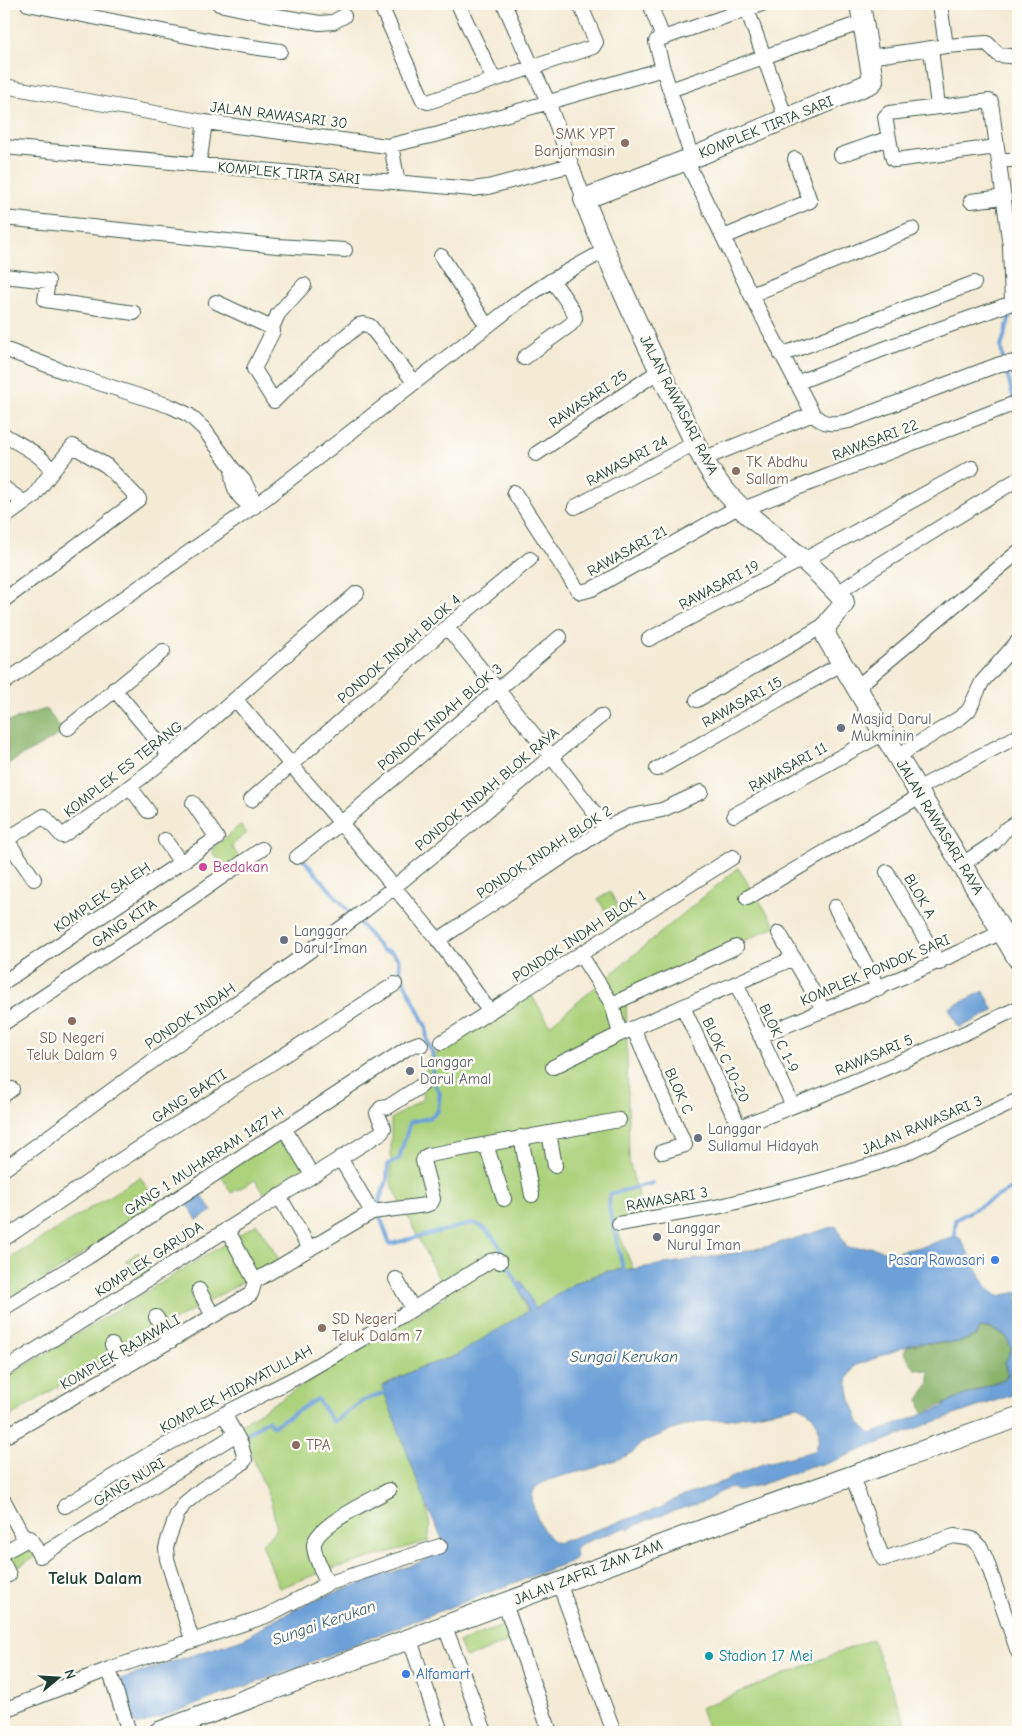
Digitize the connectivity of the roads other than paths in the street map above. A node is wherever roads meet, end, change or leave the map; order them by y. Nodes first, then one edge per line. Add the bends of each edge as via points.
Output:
1 (28, 4) edge
2 (219, 4) edge
3 (380, 4) edge
4 (458, 4) edge
5 (504, 4) edge
6 (580, 4) edge
7 (650, 4) edge
8 (762, 4) edge
9 (940, 4) edge
10 (747, 8) junction
11 (728, 9) edge
12 (862, 13) edge
13 (344, 16) dead end
14 (663, 38) junction
15 (946, 46) junction
16 (931, 49) junction
17 (280, 51) dead end
18 (764, 57) junction
19 (869, 57) junction
20 (1018, 57) edge
21 (532, 68) junction
22 (663, 69) junction
23 (494, 80) junction
24 (4, 86) edge
25 (670, 90) junction
26 (548, 102) junction
27 (938, 106) junction
28 (786, 119) junction
29 (205, 122) junction
30 (888, 138) junction
31 (392, 146) junction
32 (4, 147) edge
33 (998, 154) junction
34 (841, 155) dead end
35 (689, 159) junction
36 (795, 159) dead end
37 (1018, 160) edge
38 (199, 165) junction
39 (571, 165) junction
40 (398, 183) junction
41 (1004, 197) junction
42 (584, 199) junction
43 (971, 201) dead end
44 (4, 218) edge
45 (912, 229) dead end
46 (724, 237) junction
47 (345, 250) dead end
48 (604, 251) junction
49 (441, 256) dead end
50 (4, 276) edge
51 (552, 280) junction
52 (974, 283) dead end
53 (304, 286) dead end
54 (751, 295) junction
55 (216, 302) dead end
56 (134, 313) dead end
57 (487, 326) junction
58 (272, 328) junction
59 (4, 349) edge
60 (781, 355) junction
61 (524, 358) dead end
62 (1018, 366) edge
63 (659, 371) junction
64 (414, 382) junction
65 (796, 383) junction
66 (1018, 402) edge
67 (813, 414) junction
68 (4, 435) edge
69 (699, 451) junction
70 (536, 454) dead end
71 (972, 468) dead end
72 (51, 473) junction
73 (1018, 479) edge
74 (4, 488) edge
75 (514, 492) dead end
76 (26, 503) junction
77 (253, 505) junction
78 (575, 507) dead end
79 (742, 507) junction
80 (4, 518) edge
81 (1018, 552) edge
82 (530, 559) dead end
83 (803, 560) junction
84 (357, 593) dead end
85 (838, 593) junction
86 (4, 600) edge
87 (826, 624) junction
88 (447, 627) junction
89 (560, 637) dead end
90 (649, 639) dead end
91 (1018, 641) edge
92 (163, 651) dead end
93 (843, 663) junction
94 (4, 683) edge
95 (857, 687) junction
96 (114, 689) junction
97 (498, 690) junction
98 (235, 699) junction
99 (697, 700) dead end
100 (601, 716) dead end
101 (68, 728) dead end
102 (884, 733) junction
103 (1018, 736) edge
104 (170, 756) junction
105 (551, 756) junction
106 (898, 756) junction
107 (291, 765) junction
108 (657, 768) dead end
109 (130, 787) junction
110 (701, 792) dead end
111 (919, 792) junction
112 (251, 800) dead end
113 (193, 803) dead end
114 (148, 810) dead end
115 (734, 815) dead end
116 (341, 822) junction
117 (1018, 822) edge
118 (606, 828) junction
119 (5, 840) edge
120 (165, 840) dead end
121 (262, 849) dead end
122 (297, 857) dead end
123 (733, 857) dead end
124 (181, 863) junction
125 (961, 864) junction
126 (888, 872) dead end
127 (34, 880) dead end
128 (394, 888) junction
129 (747, 898) dead end
130 (834, 907) dead end
131 (1008, 932) edge
132 (779, 933) dead end
133 (438, 940) junction
134 (736, 947) dead end
135 (580, 954) junction
136 (794, 958) junction
137 (1018, 959) edge
138 (939, 963) junction
139 (4, 982) edge
140 (736, 983) junction
141 (394, 984) dead end
142 (879, 988) junction
143 (612, 1004) junction
144 (683, 1006) junction
145 (1018, 1008) edge
146 (824, 1011) junction
147 (490, 1012) junction
148 (4, 1023) edge
149 (627, 1031) junction
150 (760, 1036) junction
151 (442, 1042) dead end
152 (421, 1045) dead end
153 (553, 1067) dead end
154 (422, 1084) dead end
155 (1018, 1100) edge
156 (792, 1106) junction
157 (619, 1120) dead end
158 (739, 1127) joint
159 (284, 1128) junction
160 (549, 1132) junction
161 (521, 1137) junction
162 (486, 1145) junction
163 (662, 1152) dead end
164 (340, 1158) junction
165 (555, 1166) dead end
166 (4, 1169) edge
167 (312, 1176) junction
168 (532, 1195) dead end
169 (278, 1196) junction
170 (504, 1199) dead end
171 (721, 1206) joint
172 (378, 1212) junction
173 (619, 1224) dead end
174 (227, 1229) junction
175 (4, 1240) edge
176 (310, 1249) junction
177 (500, 1262) dead end
178 (396, 1279) dead end
179 (254, 1287) junction
180 (199, 1290) dead end
181 (4, 1308) edge
182 (413, 1309) junction
183 (213, 1316) junction
184 (156, 1317) dead end
185 (171, 1341) junction
186 (112, 1345) dead end
187 (126, 1367) junction
188 (4, 1370) edge
189 (224, 1414) junction
190 (1017, 1422) edge
191 (4, 1437) edge
192 (238, 1439) junction
193 (852, 1477) junction
194 (389, 1490) dead end
195 (4, 1500) edge
196 (65, 1506) dead end
197 (25, 1540) junction
198 (440, 1546) dead end
199 (4, 1552) edge
200 (558, 1583) junction
201 (327, 1584) junction
202 (505, 1604) junction
203 (445, 1626) junction
204 (192, 1640) junction
205 (410, 1640) junction
206 (1018, 1652) edge
207 (108, 1668) junction
208 (4, 1710) edge
209 (128, 1732) edge
210 (159, 1732) edge
211 (441, 1732) edge
212 (485, 1732) edge
213 (550, 1732) edge
214 (614, 1732) edge

1 - 17 street via 218,42
2 - 13 street via 320,22 333,22
3 - 23 street via 424,100 428,102
4 - 23 street
5 - 21 street, JALAN RAWASARI RAYA
6 - 21 street via 596,42 593,47
7 - 14 street
8 - 10 street
9 - 15 street
10 - 11 street
10 - 18 street
11 - 14 street
12 - 18 street
12 - 19 street, KOMPLEK TIRTA SARI
14 - 22 street via 656,44
15 - 16 street
15 - 20 street via 987,43 999,54
16 - 19 street
16 - 27 street
18 - 25 street
18 - 28 street
19 - 28 street, KOMPLEK TIRTA SARI via 871,83
21 - 23 street
21 - 26 street, JALAN RAWASARI RAYA
22 - 25 street
22 - 26 street, JALAN RAWASARI 30
24 - 29 street, JALAN RAWASARI 30
25 - 35 street
26 - 31 street, JALAN RAWASARI 30
26 - 39 street, JALAN RAWASARI RAYA
27 - 30 street via 889,113 885,117
27 - 33 street via 989,101
28 - 35 street, KOMPLEK TIRTA SARI
29 - 31 street, JALAN RAWASARI 30
29 - 38 street
30 - 33 street via 895,160
30 - 34 street
31 - 40 street
32 - 38 street, KOMPLEK TIRTA SARI
33 - 37 street
33 - 41 street
35 - 42 street, KOMPLEK TIRTA SARI
35 - 46 street
36 - 46 street via 809,202
38 - 40 street, KOMPLEK TIRTA SARI
39 - 40 street, KOMPLEK TIRTA SARI via 479,189
39 - 42 street, JALAN RAWASARI RAYA
41 - 43 street
41 - 65 street via 1012,303
42 - 48 street, JALAN RAWASARI RAYA
44 - 47 street
45 - 54 street
46 - 54 street
48 - 51 street
48 - 63 street, JALAN RAWASARI RAYA
49 - 57 street
50 - 56 street via 48,281 45,300
51 - 57 street
51 - 61 street via 573,312 574,321
52 - 60 street
53 - 58 street via 278,314
54 - 60 street
55 - 58 street
57 - 64 street
58 - 64 street via 254,369 274,401 305,370 363,324 370,326
59 - 77 street via 180,411 197,421 248,489
60 - 65 street
62 - 67 street via 1017,362 1000,364 849,421 830,424
63 - 69 street, JALAN RAWASARI RAYA
63 - 70 street, RAWASARI 25
64 - 77 street
65 - 67 street
66 - 79 street, RAWASARI 22
67 - 69 street, RAWASARI 24
68 - 72 street via 48,464
69 - 78 street, RAWASARI 24
69 - 79 street, JALAN RAWASARI RAYA via 721,486
71 - 83 street, RAWASARI 19
72 - 76 street
72 - 86 street via 73,446 107,466 139,499
73 - 85 street
74 - 76 street
75 - 79 street, RAWASARI 21 via 581,592
76 - 80 street
77 - 94 street
79 - 83 street, JALAN RAWASARI RAYA
81 - 95 street
82 - 88 street, PONDOK INDAH BLOK 4
83 - 85 street, JALAN RAWASARI RAYA
83 - 90 street, RAWASARI 19
84 - 98 street, KOMPLEK ES TERANG
85 - 87 street via 844,603
87 - 93 street, JALAN RAWASARI RAYA via 825,635
87 - 99 street
88 - 97 street
88 - 107 street, PONDOK INDAH BLOK 4
89 - 97 street, PONDOK INDAH BLOK 3
91 - 106 street via 982,682 969,710
92 - 96 street
93 - 95 street, JALAN RAWASARI RAYA
93 - 108 street, RAWASARI 15
95 - 102 street, JALAN RAWASARI RAYA
96 - 101 street
96 - 104 street
97 - 105 street
97 - 116 street, PONDOK INDAH BLOK 3
98 - 104 street, KOMPLEK ES TERANG
98 - 107 street
100 - 105 street, PONDOK INDAH BLOK RAYA
102 - 106 street, JALAN RAWASARI RAYA
102 - 115 street, RAWASARI 11
103 - 111 street
104 - 109 street, KOMPLEK ES TERANG
105 - 118 street
105 - 128 street, PONDOK INDAH BLOK RAYA
106 - 111 street, JALAN RAWASARI RAYA
107 - 112 street, PONDOK INDAH BLOK 4
107 - 116 street
109 - 114 street
109 - 119 street, KOMPLEK ES TERANG via 62,836 44,816
110 - 118 street, PONDOK INDAH BLOK 2 via 662,810 631,816
111 - 125 street, JALAN RAWASARI RAYA
111 - 129 street
113 - 124 street, KOMPLEK SALEH via 217,838
116 - 122 street, PONDOK INDAH BLOK 3
116 - 128 street
117 - 125 street via 994,843
118 - 133 street, PONDOK INDAH BLOK 2
119 - 127 street
120 - 124 street
121 - 148 street, GANG KITA
123 - 135 street, PONDOK INDAH BLOK 1
124 - 139 street, KOMPLEK SALEH
125 - 131 street, JALAN RAWASARI RAYA
126 - 138 street, BLOK A
128 - 133 street
128 - 166 street, PONDOK INDAH via 271,980
130 - 142 street
131 - 137 street, JALAN RAWASARI RAYA
131 - 138 street, KOMPLEK PONDOK SARI
132 - 136 street
133 - 147 street
134 - 143 street
135 - 143 street
135 - 147 street, PONDOK INDAH BLOK 1
136 - 140 street
136 - 146 street
138 - 142 street, KOMPLEK PONDOK SARI
140 - 144 street
140 - 150 street, BLOK C 1-9
141 - 175 street, GANG BAKTI via 116,1162
142 - 146 street, KOMPLEK PONDOK SARI
143 - 149 street
144 - 149 street
144 - 158 street, BLOK C 10-20
145 - 156 street, RAWASARI 5 via 946,1043
146 - 150 street, KOMPLEK PONDOK SARI
147 - 151 street, PONDOK INDAH BLOK 1
149 - 153 street
149 - 163 street, BLOK C via 684,1145
150 - 156 street, BLOK C 1-9
152 - 159 street, GANG 1 MUHARRAM 1427 H via 409,1047
154 - 164 street, KOMPLEK GARUDA via 388,1107 381,1108 377,1113 384,1128 382,1132
155 - 171 street, JALAN RAWASARI 3 via 878,1163
156 - 158 street, RAWASARI 5
157 - 160 street
159 - 167 street
159 - 181 street, GANG 1 MUHARRAM 1427 H via 88,1257
160 - 161 street
160 - 165 street
161 - 162 street
161 - 168 street
162 - 170 street
162 - 172 street via 425,1157 423,1161 433,1199 431,1203
164 - 167 street, KOMPLEK GARUDA
164 - 172 street
167 - 169 street, KOMPLEK GARUDA
169 - 174 street, KOMPLEK GARUDA
169 - 176 street
171 - 173 street, RAWASARI 3
172 - 176 street, KOMPLEK RAJAWALI
174 - 179 street
174 - 188 street, KOMPLEK GARUDA
176 - 179 street, KOMPLEK RAJAWALI
177 - 182 street, KOMPLEK HIDAYATULLAH via 490,1261
178 - 182 street
179 - 183 street, KOMPLEK RAJAWALI
180 - 183 street
182 - 189 street, KOMPLEK HIDAYATULLAH via 295,1378
183 - 185 street, KOMPLEK RAJAWALI
184 - 185 street
185 - 187 street, KOMPLEK RAJAWALI
186 - 187 street
187 - 191 street, KOMPLEK RAJAWALI
189 - 192 street
189 - 196 street, KOMPLEK HIDAYATULLAH via 151,1453
190 - 193 street, JALAN ZAFRI ZAM ZAM
192 - 197 street, GANG NURI via 40,1556 32,1539
192 - 204 street via 244,1462 184,1504 166,1548
193 - 200 street, JALAN ZAFRI ZAM ZAM
193 - 206 street via 883,1559 954,1536 972,1539 986,1559
194 - 201 street via 345,1514 315,1540 314,1546
195 - 197 street
197 - 199 street
198 - 201 street
200 - 202 street, JALAN ZAFRI ZAM ZAM
200 - 214 street
201 - 204 street via 266,1616
202 - 203 street, JALAN ZAFRI ZAM ZAM
202 - 213 street
203 - 205 street, JALAN ZAFRI ZAM ZAM
203 - 212 street
204 - 207 street
205 - 210 street, JALAN ZAFRI ZAM ZAM
205 - 211 street
207 - 208 street
207 - 209 street

